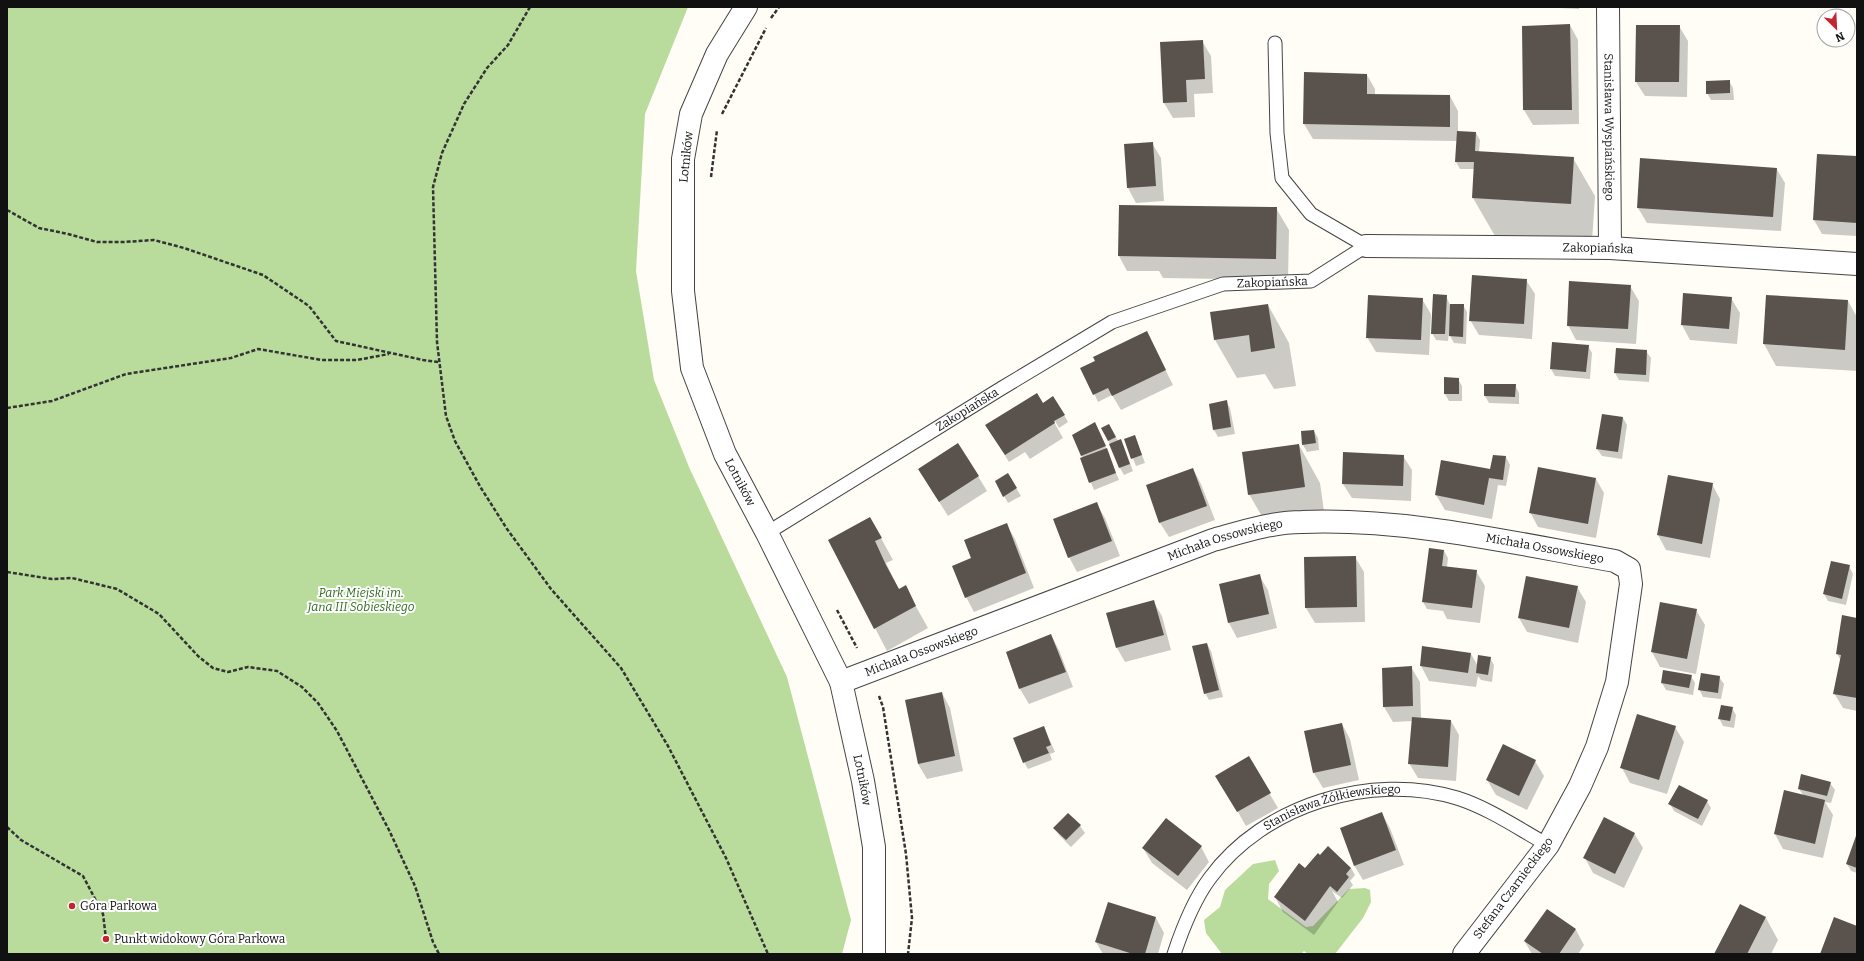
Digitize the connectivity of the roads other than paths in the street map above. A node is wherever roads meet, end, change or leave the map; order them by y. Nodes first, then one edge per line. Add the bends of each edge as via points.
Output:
1 (746, 7) edge
2 (1608, 7) edge
3 (1275, 43) dead end
4 (1366, 246) junction
5 (1610, 248) junction
6 (1857, 264) edge
7 (767, 534) junction
8 (1628, 569) joint
9 (841, 682) junction
10 (1548, 845) junction
11 (874, 954) edge
12 (1174, 954) edge
13 (1464, 954) edge

1 - 7 street, Lotników via 717,54 691,114 683,159 683,291 692,368 725,454
2 - 5 street, Stanisława Wyspiańskiego
3 - 4 lane via 1277,133 1282,178 1311,214
4 - 5 street, Zakopiańska
4 - 7 lane, Zakopiańska via 1311,281 1223,284 1112,322
5 - 6 street, Zakopiańska
7 - 9 street, Lotników
8 - 9 street, Michała Ossowskiego via 1615,561 1453,533 1377,523 1294,522 1257,528 1213,540
8 - 10 street, Stefana Czarnieckiego via 1631,584 1617,682 1597,747 1580,786
9 - 11 street, Lotników via 863,781 874,847
10 - 12 lane, Stanisława Żółkiewskiego via 1475,804 1437,794 1376,790 1312,803 1272,821 1237,847 1209,878 1183,926
10 - 13 street, Stefana Czarnieckiego

